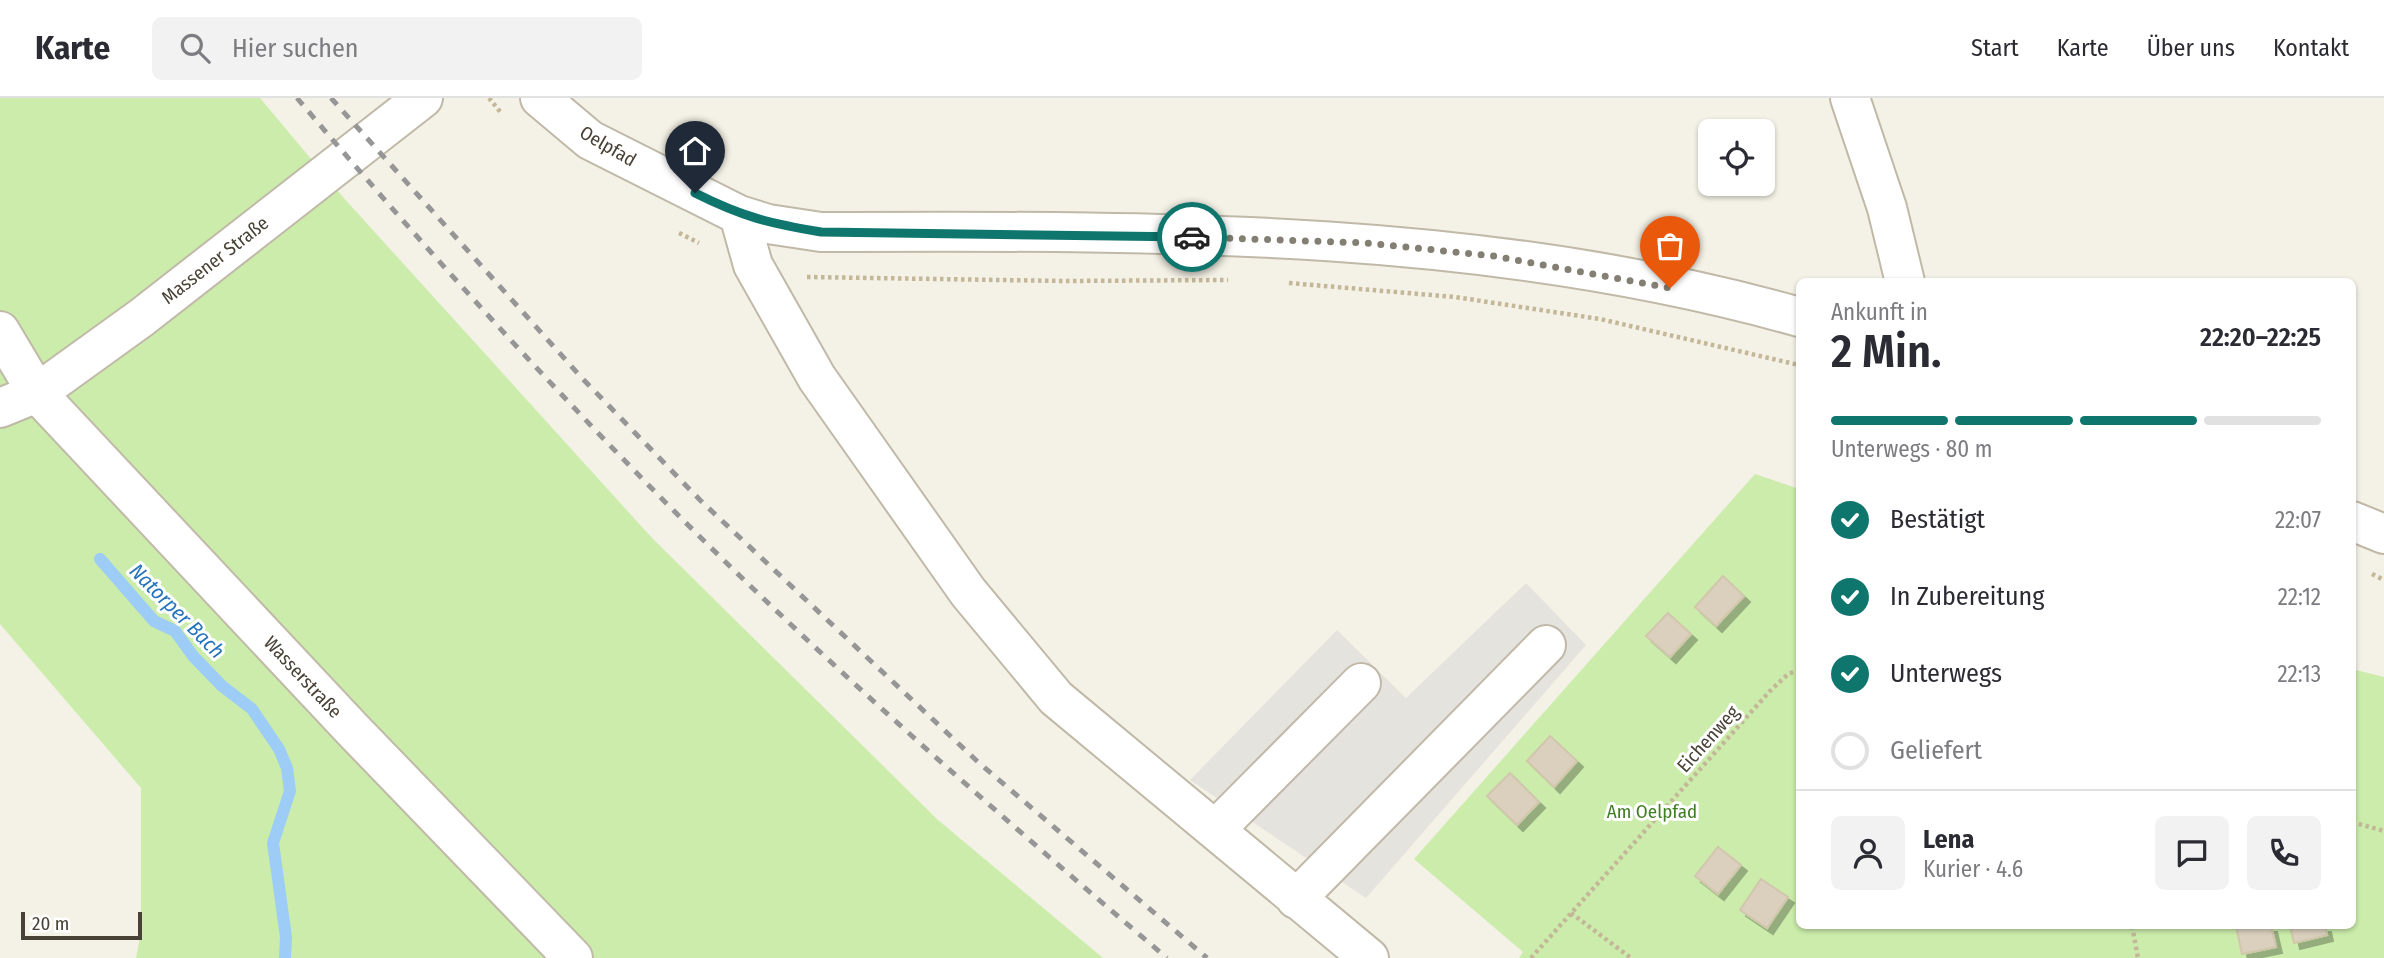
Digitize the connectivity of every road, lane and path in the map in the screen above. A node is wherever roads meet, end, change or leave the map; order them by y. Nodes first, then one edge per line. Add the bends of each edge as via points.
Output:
1 (423, 98) edge
2 (540, 98) edge
3 (1850, 98) edge
4 (739, 215) junction
5 (1904, 278) edge
6 (1796, 316) edge
7 (0, 331) edge
8 (37, 393) junction
9 (0, 408) edge
10 (2356, 522) edge
11 (2384, 534) edge
12 (1546, 645) dead end
13 (1796, 671) edge
14 (1361, 683) dead end
15 (2356, 823) edge
16 (1216, 829) junction
17 (2384, 831) edge
18 (1296, 900) junction
19 (1571, 913) junction
20 (2133, 929) edge
21 (573, 958) edge
22 (1369, 958) edge
23 (1531, 958) edge
24 (1631, 958) edge
25 (2138, 958) edge

1 - 8 street, Massener Straße via 141,318
2 - 4 street, Oelpfad via 590,140
3 - 5 street via 1887,208
4 - 6 street, Oelpfad via 821,232 1139,235 1392,246 1599,273
4 - 16 street via 753,265 817,378 968,592 1056,698
7 - 8 street, Wasserstraße
8 - 9 street, Massener Straße
8 - 21 street, Wasserstraße
10 - 11 street
12 - 18 street
13 - 19 path, Eichenweg via 1770,691
14 - 16 street
15 - 17 path
16 - 18 street
18 - 22 street
19 - 23 path, Eichenweg
19 - 24 path
20 - 25 path

